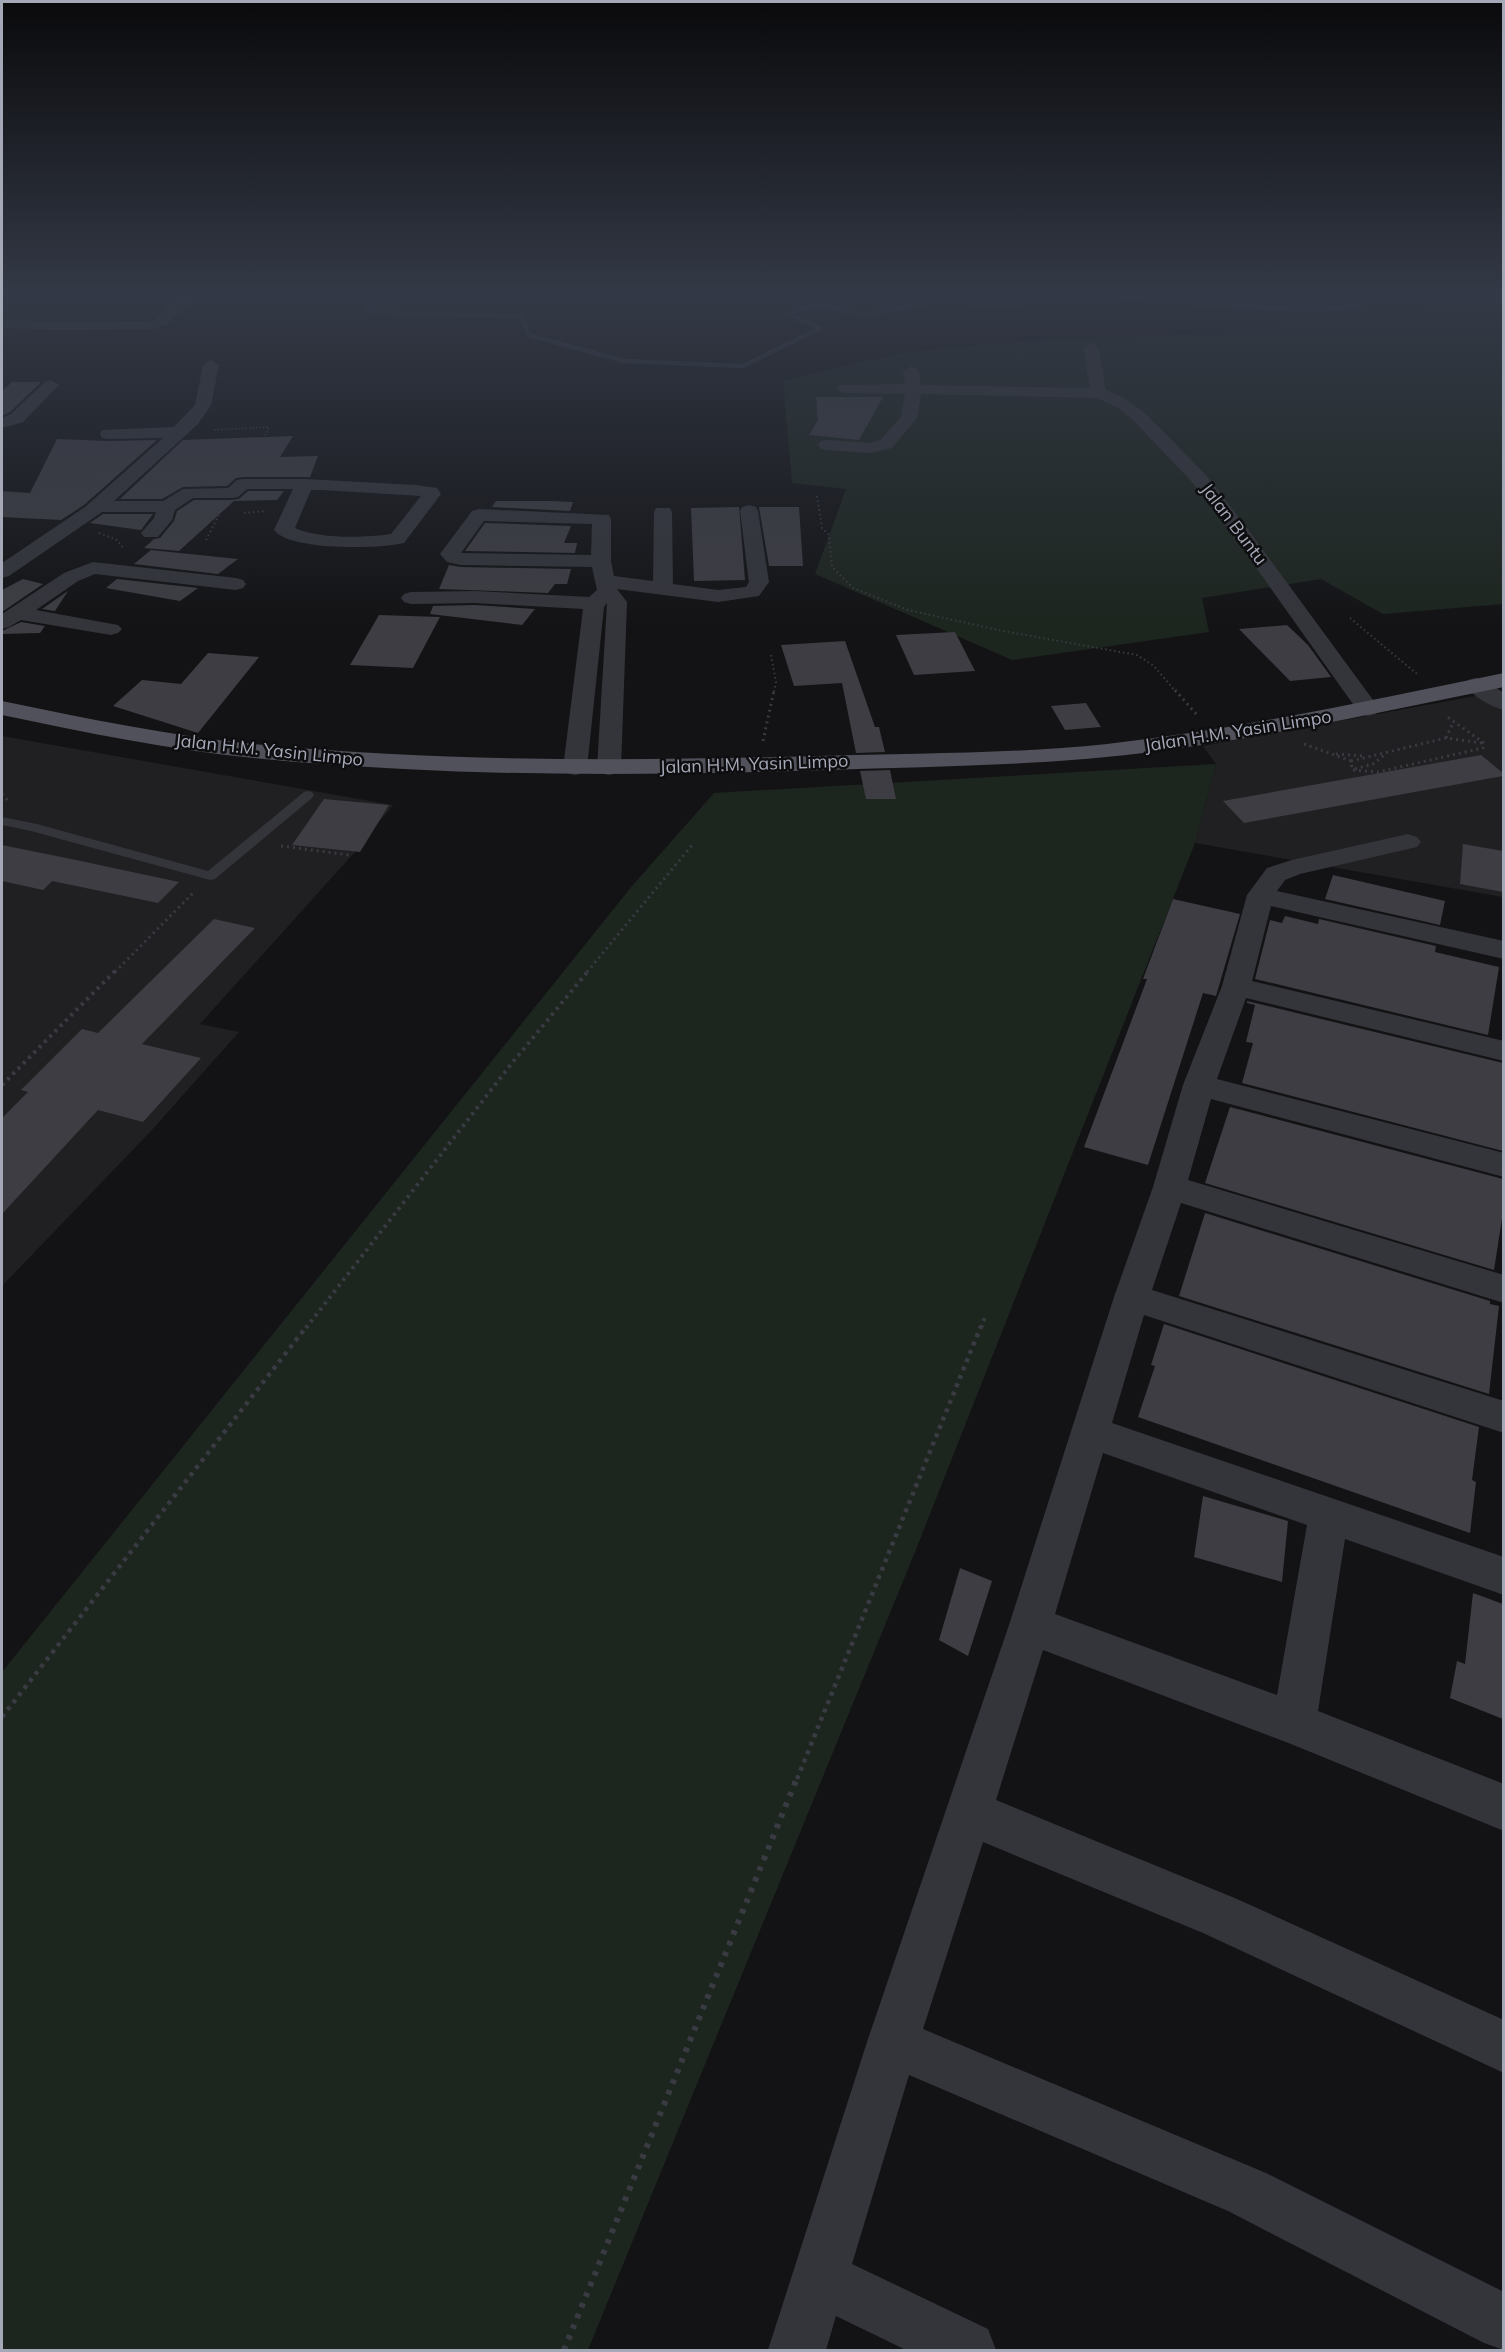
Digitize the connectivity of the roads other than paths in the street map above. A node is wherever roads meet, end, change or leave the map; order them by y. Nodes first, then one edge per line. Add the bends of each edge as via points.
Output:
1 (30, 406) edge
2 (202, 406) edge
3 (910, 406) edge
4 (1126, 406) edge
5 (2, 423) edge
6 (177, 432) junction
7 (108, 434) dead end
8 (826, 445) dead end
9 (305, 484) junction
10 (98, 506) junction
11 (167, 507) junction
12 (749, 511) dead end
13 (663, 512) dead end
14 (151, 533) dead end
15 (601, 561) junction
16 (2, 572) edge
17 (236, 584) dead end
18 (663, 589) junction
19 (603, 592) junction
20 (411, 598) dead end
21 (10, 618) edge
22 (111, 629) dead end
23 (1503, 680) edge
24 (1476, 685) junction
25 (1503, 703) edge
26 (2, 708) edge
27 (1368, 709) junction
28 (575, 768) junction
29 (609, 768) junction
30 (308, 795) dead end
31 (2, 821) edge
32 (1408, 842) dead end
33 (1260, 895) junction
34 (1503, 950) edge
35 (1236, 986) junction
36 (1503, 1052) edge
37 (1199, 1085) junction
38 (1503, 1164) edge
39 (1170, 1187) junction
40 (1503, 1289) edge
41 (1132, 1297) junction
42 (1503, 1417) edge
43 (1091, 1432) junction
44 (1329, 1515) junction
45 (1503, 1576) edge
46 (1030, 1625) junction
47 (1294, 1723) junction
48 (1503, 1808) edge
49 (968, 1812) junction
50 (893, 2042) junction
51 (1503, 2047) edge
52 (820, 2278) junction
53 (1503, 2323) edge
54 (797, 2350) edge
55 (967, 2350) edge

1 - 5 street via 17,418
2 - 6 street
3 - 8 street via 909,418 886,444 870,448
4 - 27 street, Jalan Buntu via 1186,462 1224,508
6 - 7 street
6 - 10 street
9 - 9 street via 284,530 318,540 399,538 432,494
9 - 11 street via 243,484 232,493 189,493
10 - 11 street
10 - 16 street
11 - 14 street via 163,520
12 - 18 street via 758,587 752,592 718,596
13 - 18 street
15 - 15 street via 461,559 450,554 479,515 602,519
15 - 19 street
17 - 21 street via 98,567 80,572
18 - 19 street
19 - 20 street
19 - 28 street via 587,656
19 - 29 street via 617,602
21 - 22 street
23 - 24 main road, Jalan H.M. Yasin Limpo
24 - 25 street
24 - 27 main road, Jalan H.M. Yasin Limpo
26 - 28 main road, Jalan H.M. Yasin Limpo via 87,726 263,752 420,765
27 - 29 main road, Jalan H.M. Yasin Limpo via 1148,746 1064,755
28 - 29 main road, Jalan H.M. Yasin Limpo
30 - 31 lane via 210,876
32 - 33 street via 1292,868 1276,874
33 - 34 street
33 - 35 street
35 - 36 street
35 - 37 street
37 - 38 street
37 - 39 street
39 - 40 street
39 - 41 street
41 - 42 street
41 - 43 street
43 - 44 street
43 - 46 street
44 - 45 street
44 - 47 street
46 - 47 street
46 - 49 street
47 - 48 street
49 - 50 street
49 - 51 street via 1220,1916
50 - 52 street
50 - 53 street via 1247,2192
52 - 54 street
52 - 55 street

